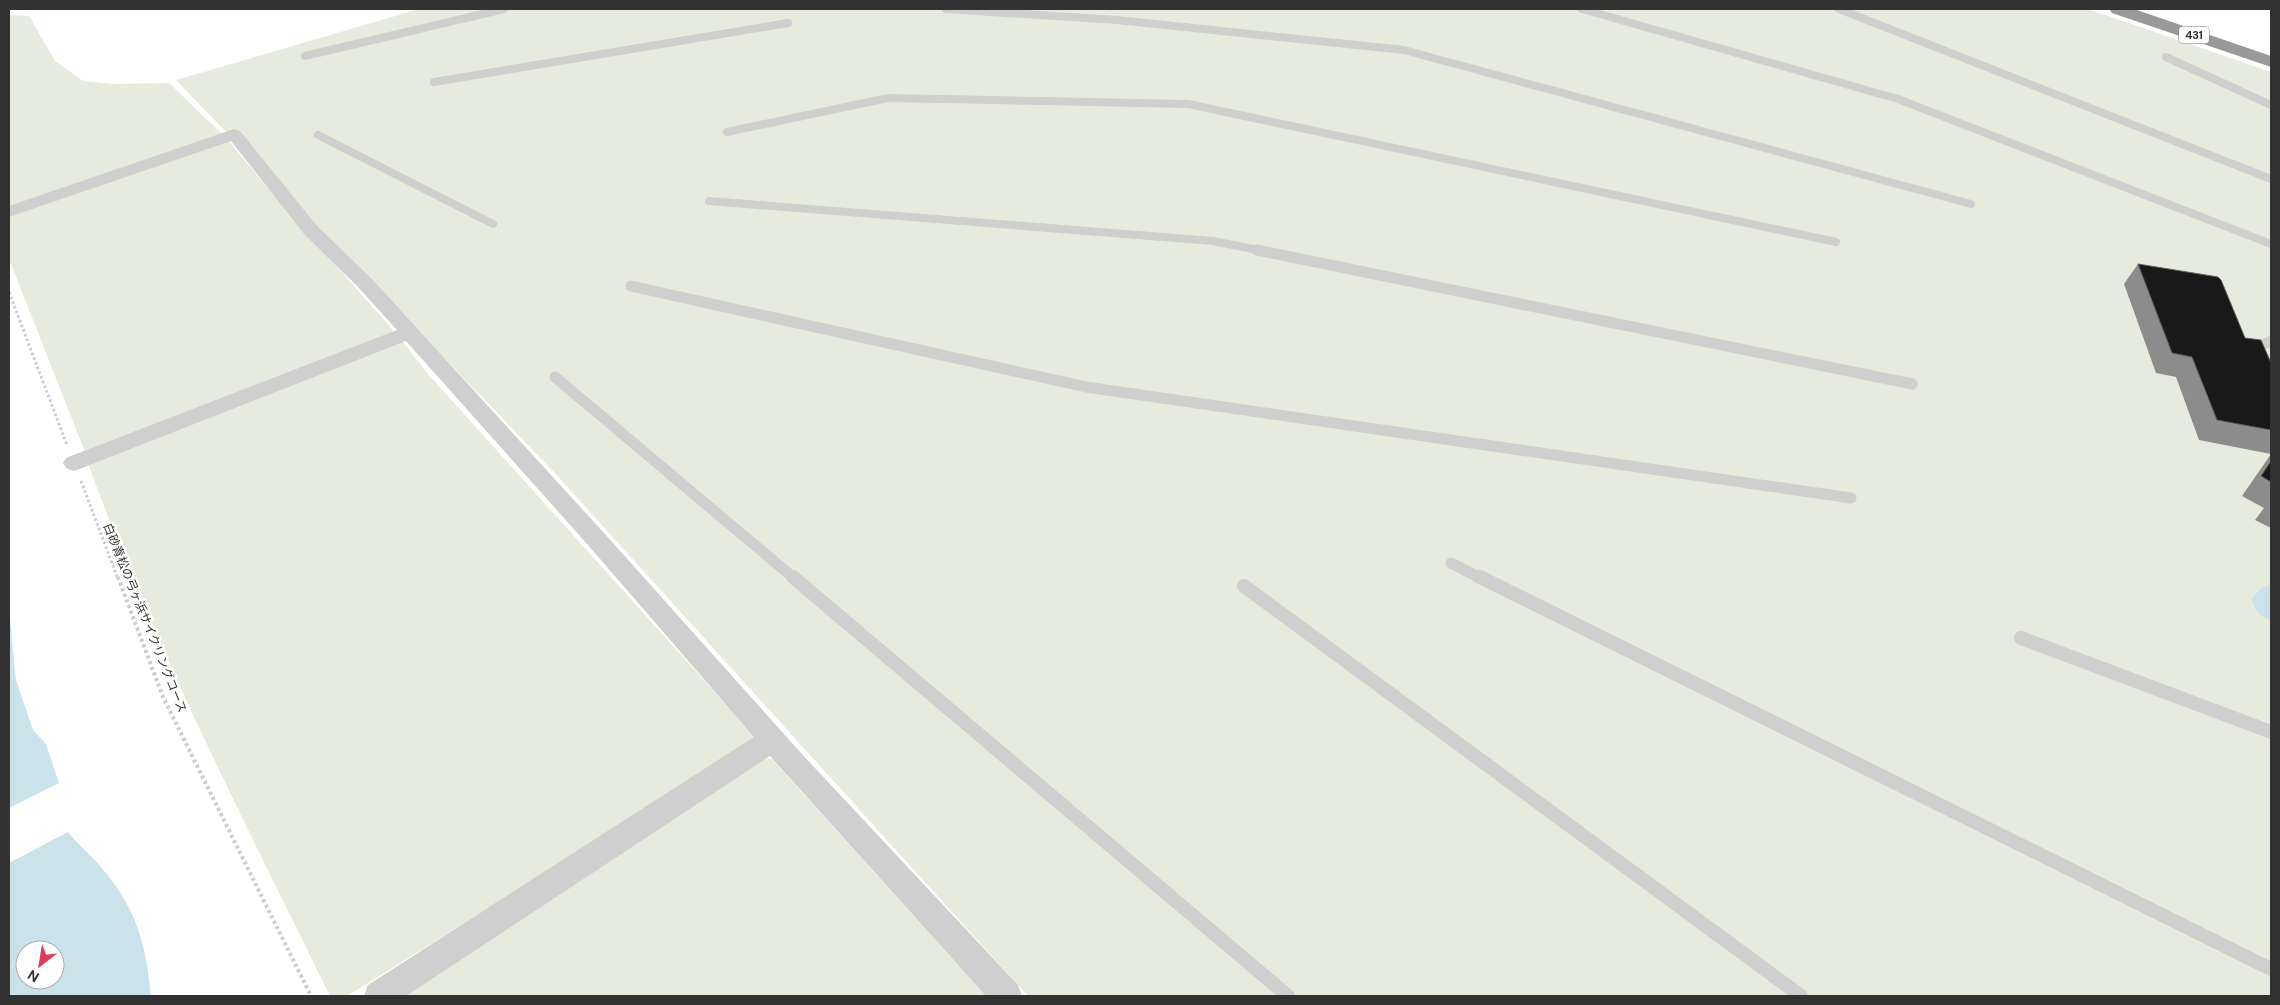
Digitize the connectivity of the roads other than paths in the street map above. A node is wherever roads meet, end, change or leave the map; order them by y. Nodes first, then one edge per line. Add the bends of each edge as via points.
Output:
1 (504, 9) edge
2 (946, 9) edge
3 (1582, 9) edge
4 (1839, 9) edge
5 (2118, 9) edge
6 (2143, 9) edge
7 (788, 23) dead end
8 (2271, 52) edge
9 (305, 56) dead end
10 (2166, 56) dead end
11 (2271, 62) edge
12 (434, 82) dead end
13 (2271, 105) edge
14 (727, 132) dead end
15 (318, 136) dead end
16 (2271, 179) edge
17 (709, 201) dead end
18 (1971, 204) dead end
19 (9, 212) edge
20 (493, 224) dead end
21 (1836, 242) dead end
22 (2271, 244) edge
23 (631, 286) dead end
24 (408, 333) junction
25 (2271, 341) edge
26 (2254, 358) edge
27 (556, 377) dead end
28 (1912, 384) dead end
29 (74, 463) road end
30 (1851, 498) dead end
31 (1451, 563) dead end
32 (1244, 586) dead end
33 (2021, 638) dead end
34 (2271, 732) edge
35 (774, 739) junction
36 (2271, 969) edge
37 (379, 996) edge
38 (1007, 996) edge
39 (1288, 996) edge
40 (1801, 996) edge

1 - 9 lane
2 - 18 lane via 1117,20 1404,50
3 - 22 lane via 1898,99
4 - 16 lane
5 - 11 highway, 431
6 - 8 highway, 431
7 - 12 lane
10 - 13 lane
14 - 21 lane via 888,98 1188,104
15 - 20 lane
17 - 28 lane via 1213,241
19 - 24 street via 234,134 303,220
23 - 30 lane via 1086,387
24 - 29 street
24 - 35 street
25 - 26 lane via 2250,350
27 - 39 lane
31 - 36 lane
32 - 40 lane
33 - 34 lane
35 - 37 street
35 - 38 street

